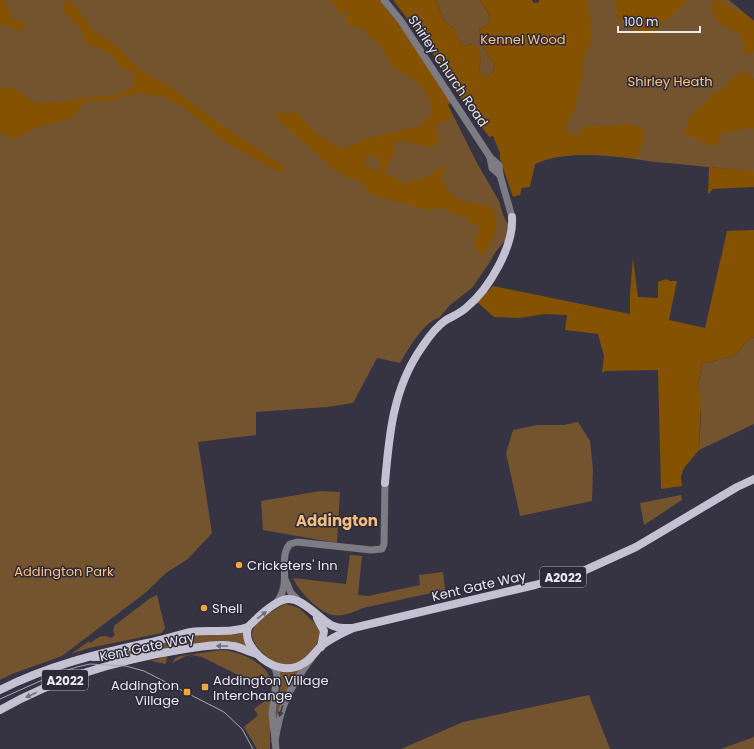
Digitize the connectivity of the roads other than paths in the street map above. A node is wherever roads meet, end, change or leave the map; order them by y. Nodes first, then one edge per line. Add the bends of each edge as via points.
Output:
1 (384, 0) edge
2 (512, 217) joint
3 (754, 479) edge
4 (385, 483) joint
5 (286, 581) junction
6 (300, 602) junction
7 (276, 603) junction
8 (312, 612) junction
9 (248, 626) junction
10 (353, 628) junction
11 (321, 647) junction
12 (243, 650) junction
13 (315, 654) junction
14 (258, 655) junction
15 (88, 656) junction
16 (134, 659) junction
17 (266, 661) junction
18 (276, 681) junction
19 (0, 690) edge
20 (0, 710) edge
21 (275, 745) edge

1 - 2 street, Shirley Church Road via 401,21 490,156 492,168 500,175
2 - 4 main road via 512,232 493,276 467,307 436,329 421,347 404,376 391,428
3 - 10 main road, Kent Gate Way / A2022 via 636,547 581,572
4 - 5 street via 382,548 371,550 297,542 290,544 285,551
5 - 6 street via 291,593
5 - 7 street via 282,597
6 - 7 main road via 285,599
6 - 8 main road
9 -> 7 main road
8 - 10 main road via 339,628
8 - 11 main road via 324,631
9 - 14 main road via 247,638
9 - 15 main road, Kent Gate Way / A2022 via 238,631 191,632
10 - 11 main road via 335,636
11 - 13 main road
12 - 14 main road, Kent Gate Way / A2022
12 -> 16 main road, Kent Gate Way / A2022 via 233,646 201,647
12 - 18 street via 260,660
13 - 17 main road via 303,664 290,668 279,667
13 -> 21 street via 287,694 281,710
14 - 17 main road
15 - 16 main road via 125,656
15 - 19 main road, Kent Gate Way / A2022 via 55,665
16 -> 20 main road, Kent Gate Way / A2022 via 62,682
17 - 18 street via 274,668
18 - 21 street via 272,714

